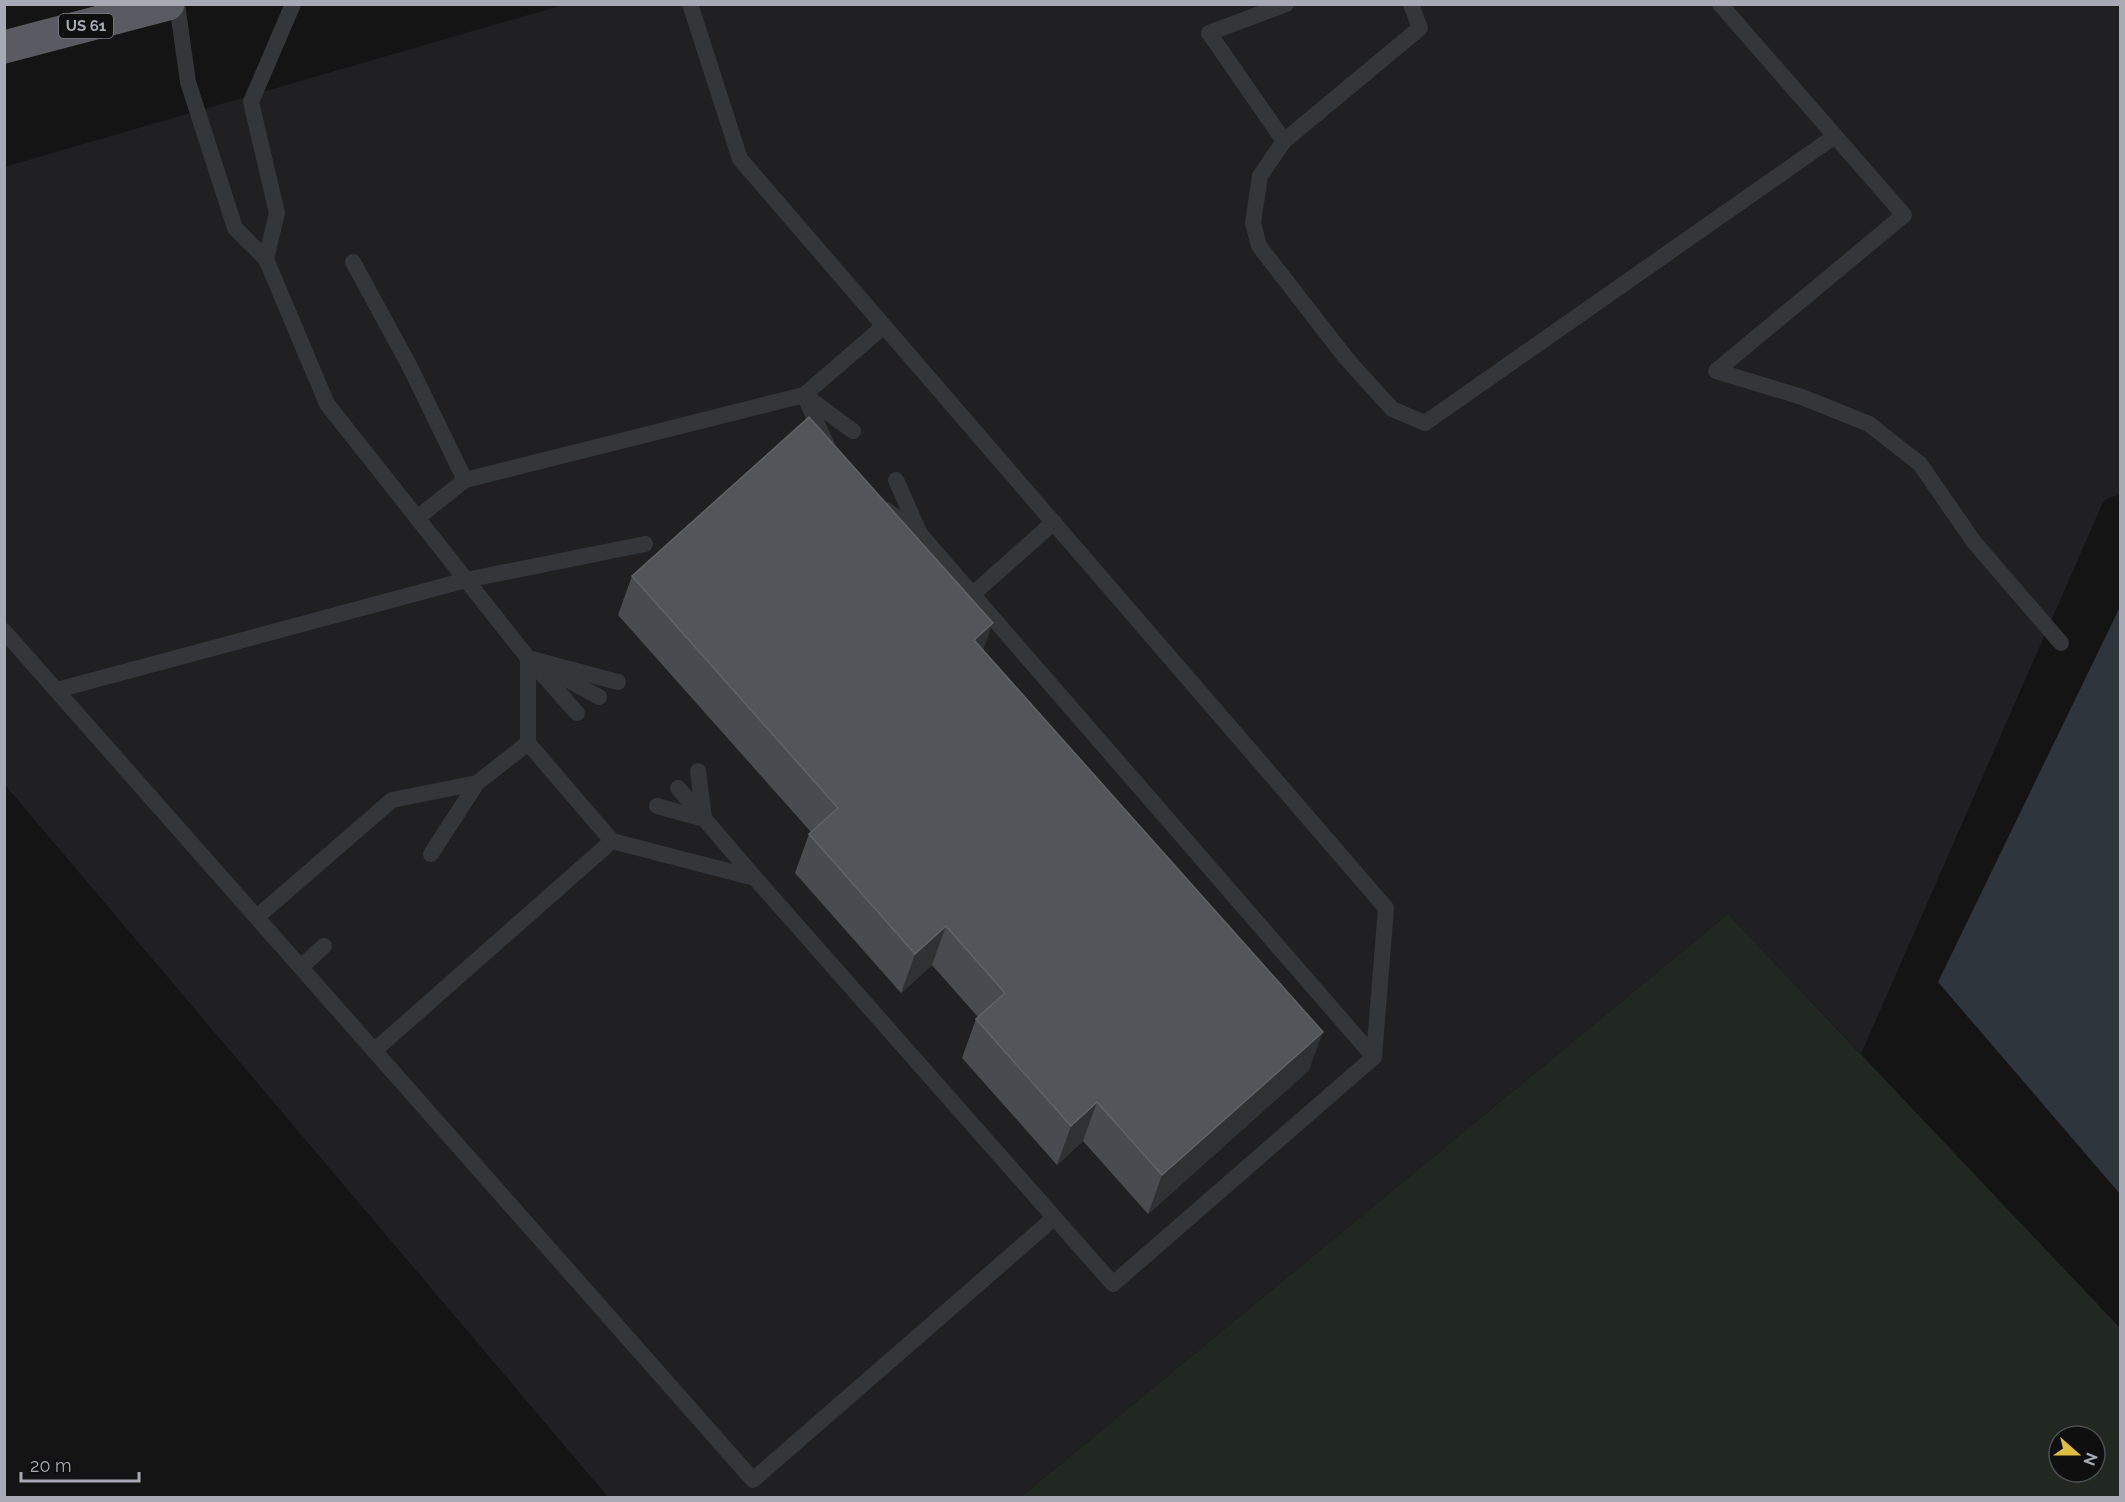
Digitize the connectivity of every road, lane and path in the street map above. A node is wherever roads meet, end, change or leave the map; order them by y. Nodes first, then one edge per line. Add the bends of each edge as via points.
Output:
1 (168, 4) edge
2 (177, 4) edge
3 (293, 4) edge
4 (690, 4) edge
5 (1286, 4) edge
6 (1411, 4) edge
7 (1720, 4) edge
8 (4, 47) edge
9 (1835, 136) junction
10 (1284, 141) junction
11 (266, 259) junction
12 (353, 262) dead end
13 (884, 326) junction
14 (804, 395) junction
15 (853, 431) dead end
16 (830, 451) edge
17 (465, 480) junction
18 (896, 480) dead end
19 (873, 500) edge
20 (417, 518) junction
21 (1054, 522) junction
22 (920, 534) junction
23 (645, 544) dead end
24 (466, 580) junction
25 (973, 594) junction
26 (4, 631) edge
27 (2061, 643) dead end
28 (528, 658) junction
29 (618, 682) dead end
30 (57, 690) junction
31 (599, 697) dead end
32 (577, 713) dead end
33 (528, 742) junction
34 (698, 771) dead end
35 (477, 783) junction
36 (678, 788) dead end
37 (657, 806) dead end
38 (704, 819) junction
39 (612, 841) junction
40 (431, 854) dead end
41 (755, 878) junction
42 (257, 917) junction
43 (324, 946) dead end
44 (301, 967) junction
45 (375, 1050) junction
46 (1374, 1057) junction
47 (1054, 1218) junction

1 - 8 highway, US 61
2 - 11 lane via 188,82 235,228
3 - 11 lane via 251,102 277,213
4 - 13 lane via 740,159
5 - 10 lane via 1209,33
6 - 10 lane via 1420,28
7 - 9 lane
9 - 10 lane via 1425,423 1392,409 1346,358 1259,246 1253,223 1260,176
9 - 27 lane via 1904,214 1716,371 1803,397 1869,424 1920,464 1974,542
11 - 20 lane via 327,404
12 - 17 lane
13 - 14 lane
13 - 21 lane
14 - 15 lane
14 - 16 lane
14 - 17 lane
17 - 20 lane
18 - 22 lane
19 - 22 lane
20 - 24 lane
21 - 25 lane
21 - 46 lane via 1386,908
22 - 25 lane
23 - 24 lane
24 - 28 lane
24 - 30 lane
25 - 46 lane
26 - 30 lane
28 - 29 lane
28 - 31 lane
28 - 32 lane
28 - 33 lane
30 - 42 lane
33 - 35 lane
33 - 39 lane
34 - 38 lane
35 - 40 lane
35 - 42 lane via 392,800
36 - 38 lane
37 - 38 lane
38 - 41 lane
39 - 41 lane
39 - 45 lane
41 - 47 lane
42 - 44 lane
43 - 44 lane
44 - 45 lane
45 - 47 lane via 753,1480
46 - 47 lane via 1113,1284

